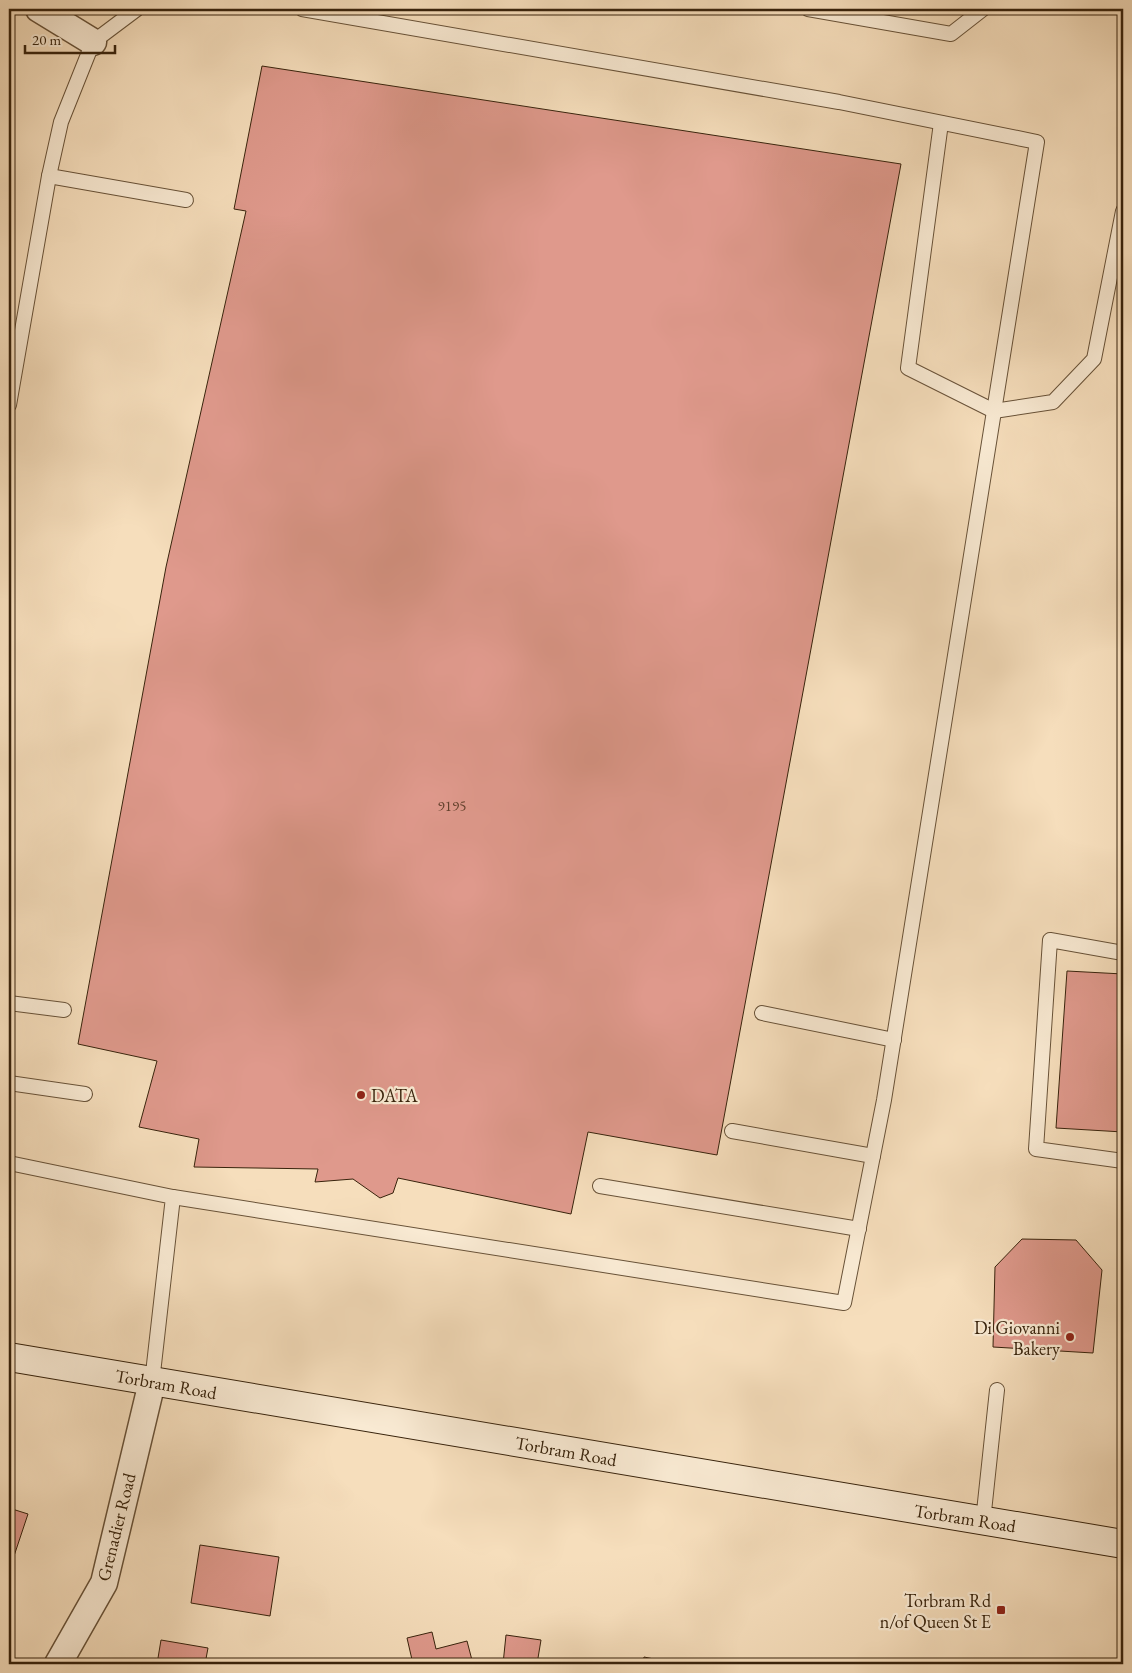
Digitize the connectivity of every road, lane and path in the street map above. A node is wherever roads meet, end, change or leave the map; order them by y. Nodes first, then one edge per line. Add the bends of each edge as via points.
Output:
1 (39, 9) edge
2 (137, 9) edge
3 (302, 9) edge
4 (808, 9) edge
5 (982, 9) edge
6 (93, 42) junction
7 (941, 123) junction
8 (49, 176) junction
9 (186, 200) dead end
10 (1123, 211) edge
11 (9, 405) edge
12 (994, 411) junction
13 (1123, 953) edge
14 (9, 1003) edge
15 (64, 1010) dead end
16 (762, 1013) dead end
17 (894, 1040) junction
18 (9, 1083) edge
19 (85, 1094) dead end
20 (732, 1132) dead end
21 (873, 1156) junction
22 (1123, 1161) edge
23 (9, 1162) edge
24 (600, 1186) dead end
25 (173, 1197) junction
26 (859, 1229) junction
27 (9, 1357) edge
28 (152, 1382) junction
29 (997, 1390) dead end
30 (982, 1521) junction
31 (1123, 1544) edge
32 (58, 1664) edge

1 - 6 street
2 - 6 lane
3 - 7 lane
4 - 5 lane via 951,34
6 - 8 lane via 61,122
7 - 12 lane via 908,368
7 - 12 lane via 1037,142
8 - 9 lane
8 - 11 lane
10 - 12 lane via 1094,359 1053,402
12 - 17 lane
13 - 22 lane via 1050,940 1036,1149
14 - 15 lane
16 - 17 lane
17 - 21 lane
18 - 19 lane
20 - 21 lane
21 - 26 lane
23 - 25 lane
24 - 26 lane
25 - 26 lane via 844,1304
25 - 28 lane
27 - 28 main road, Torbram Road
28 - 30 main road, Torbram Road
28 - 32 street, Grenadier Road via 104,1583
29 - 30 lane
30 - 31 main road, Torbram Road

